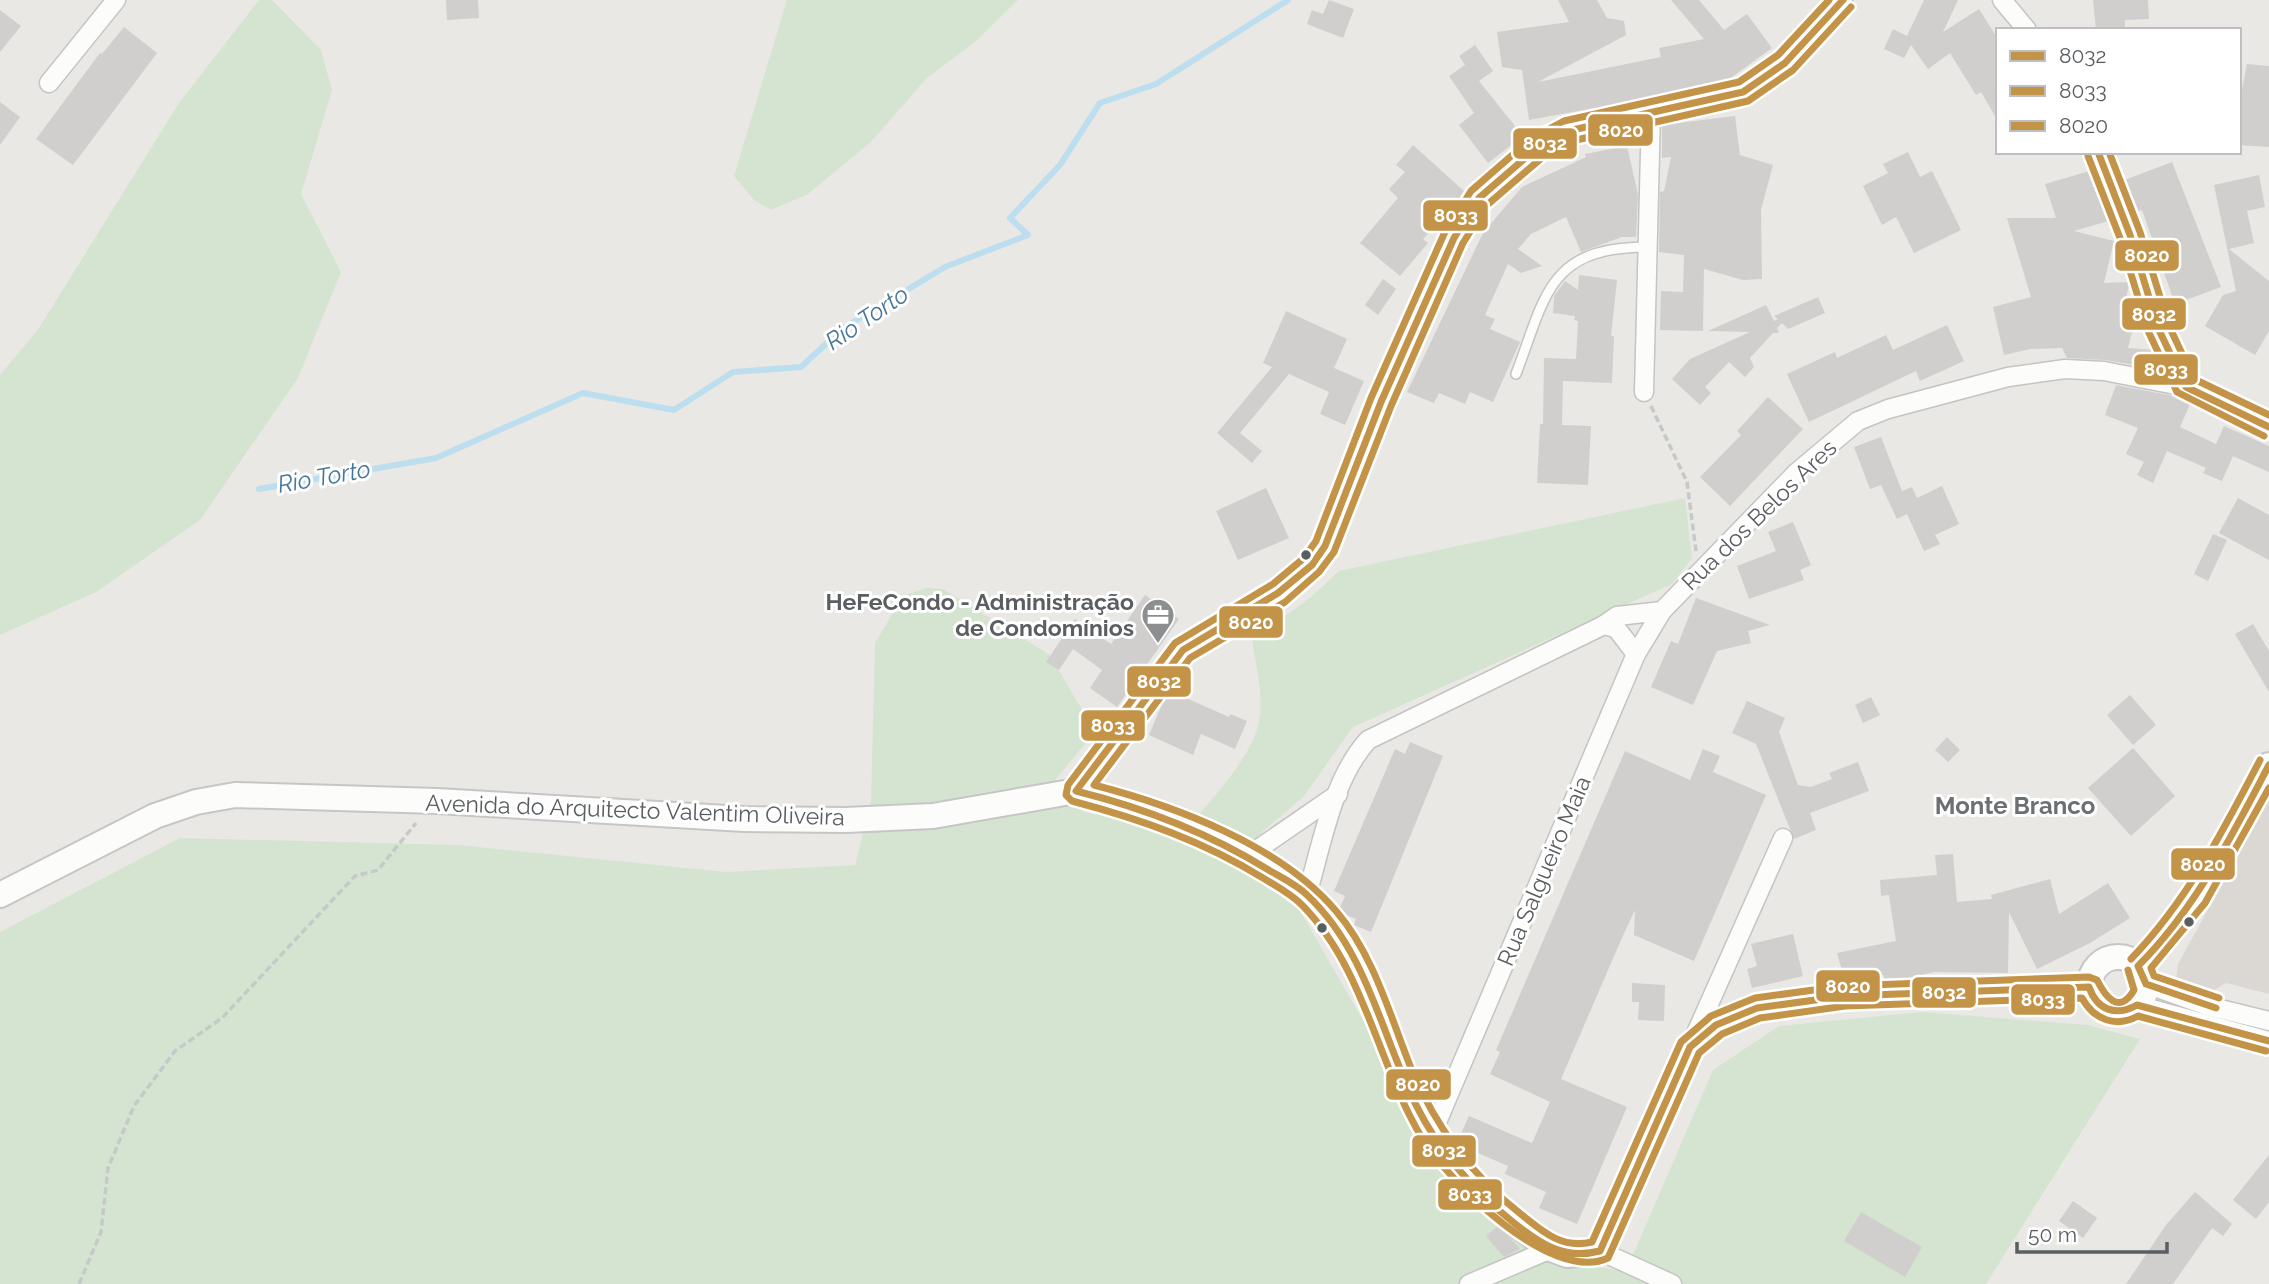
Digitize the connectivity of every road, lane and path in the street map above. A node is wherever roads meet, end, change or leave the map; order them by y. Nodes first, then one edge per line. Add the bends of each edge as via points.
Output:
1 (116, 0) edge
2 (1843, 0) edge
3 (2002, 0) edge
4 (2025, 28) edge
5 (49, 83) dead end
6 (1651, 112) junction
7 (2099, 154) edge
8 (1648, 247) junction
9 (1516, 374) dead end
10 (2186, 387) junction
11 (1644, 392) joint
12 (2269, 426) edge
13 (1698, 574) junction
14 (1662, 611) junction
15 (1604, 625) junction
16 (1636, 654) junction
17 (2269, 765) edge
18 (1076, 791) junction
19 (1338, 793) junction
20 (437, 801) junction
21 (1783, 838) dead end
22 (1248, 856) junction
23 (0, 895) edge
24 (1307, 895) junction
25 (2141, 985) junction
26 (2089, 987) junction
27 (2269, 1021) edge
28 (2269, 1041) edge
29 (1689, 1047) junction
30 (1432, 1134) junction
31 (1551, 1249) junction
32 (1600, 1251) junction
33 (79, 1284) edge
34 (1469, 1284) edge
35 (1672, 1284) edge

1 - 5 street
2 - 6 street via 1787,65 1766,80 1742,92
3 - 4 street
6 - 8 street
6 - 18 street via 1568,131 1538,147 1479,198 1454,238 1313,567 1283,592 1204,633 1183,650
7 - 10 street via 2130,234 2158,330
8 - 9 lane via 1617,247 1568,264 1548,290
8 - 11 street
10 - 12 street, Rua dos Belos Ares
10 - 13 street, Rua dos Belos Ares via 2105,371 2065,369 2008,377 1888,409 1858,421 1796,473
11 - 13 path via 1687,482
13 - 14 street, Rua dos Belos Ares
14 - 15 street via 1617,616
14 - 16 street, Rua Salgueiro Maia
15 - 16 street via 1616,628
15 - 19 street via 1368,740 1357,752
16 - 30 street, Rua Salgueiro Maia
17 - 25 street via 2209,878 2155,951
18 - 20 street, Avenida do Arquitecto Valentim Oliveira via 933,816 846,820 744,819
18 - 22 street, Avenida do Arquitecto Valentim Oliveira via 1169,818
19 - 22 street
19 - 24 street
20 - 23 street, Avenida do Arquitecto Valentim Oliveira via 235,795 196,802 155,816
20 - 33 path via 378,870 355,876 222,1018 175,1051 134,1106 108,1168 101,1232
21 - 29 street
22 - 24 street, Avenida do Arquitecto Valentim Oliveira
24 - 30 street, Avenida do Arquitecto Valentim Oliveira via 1337,932 1359,972
25 - 26 street via 2121,1013 2104,1009
25 - 26 street via 2123,957 2106,959 2093,970
25 - 27 street
25 - 28 street
26 - 29 street via 1844,996 1756,1008 1716,1025
29 - 32 street
30 - 31 street, Avenida do Arquitecto Valentim Oliveira via 1491,1201
31 - 32 street via 1567,1255
31 - 34 street
32 - 35 street

